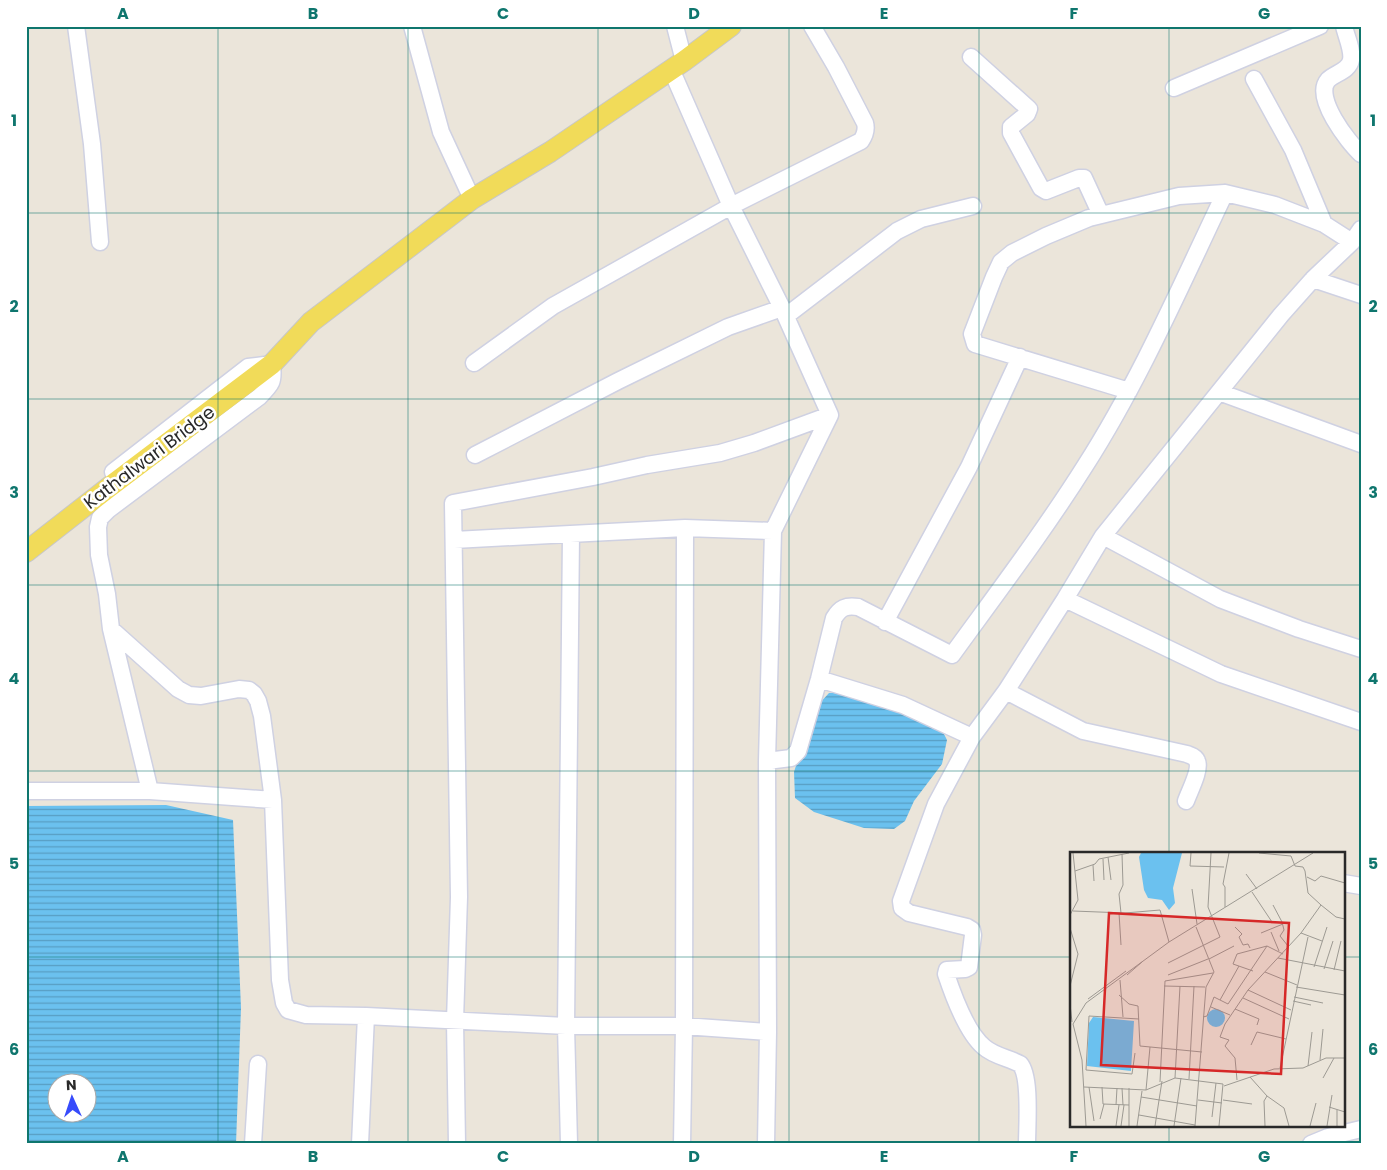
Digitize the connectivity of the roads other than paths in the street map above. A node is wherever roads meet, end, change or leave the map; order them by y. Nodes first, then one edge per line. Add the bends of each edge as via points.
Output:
1 (76, 26) edge
2 (412, 26) edge
3 (675, 26) edge
4 (731, 26) edge
5 (812, 26) edge
6 (1320, 26) edge
7 (1344, 26) edge
8 (971, 58) dead end
9 (678, 65) junction
10 (1254, 79) dead end
11 (1174, 88) dead end
12 (1361, 154) edge
13 (1225, 193) junction
14 (472, 199) junction
15 (731, 206) junction
16 (973, 206) dead end
17 (1102, 215) junction
18 (1324, 224) junction
19 (1356, 235) edge
20 (100, 242) dead end
21 (1313, 280) junction
22 (1361, 295) edge
23 (784, 312) junction
24 (1020, 357) junction
25 (474, 363) dead end
26 (272, 364) junction
27 (1129, 391) junction
28 (1219, 392) junction
29 (830, 415) junction
30 (1361, 444) edge
31 (475, 455) dead end
32 (685, 528) junction
33 (772, 531) junction
34 (571, 534) junction
35 (1103, 536) junction
36 (26, 540) edge
37 (454, 540) junction
38 (26, 552) edge
39 (1065, 599) junction
40 (885, 622) junction
41 (111, 629) junction
42 (1361, 649) edge
43 (819, 679) junction
44 (1006, 691) junction
45 (1361, 722) edge
46 (972, 737) junction
47 (766, 761) junction
48 (26, 791) edge
49 (150, 791) junction
50 (273, 800) junction
51 (1186, 801) dead end
52 (1344, 883) edge
53 (1361, 886) edge
54 (366, 1016) junction
55 (455, 1021) junction
56 (566, 1026) junction
57 (684, 1026) junction
58 (768, 1032) junction
59 (258, 1064) dead end
60 (1361, 1129) edge
61 (253, 1144) edge
62 (360, 1144) edge
63 (456, 1144) edge
64 (569, 1144) edge
65 (682, 1144) edge
66 (766, 1144) edge
67 (1027, 1144) edge
68 (1311, 1144) edge

1 - 20 street via 92,144
2 - 14 street via 441,132
3 - 9 street
4 - 9 main road, Kathalwari Bridge
5 - 15 street via 862,116 866,129 864,136 855,144
6 - 11 street
7 - 12 street via 1351,63 1327,81 1324,90 1327,105 1345,138
8 - 17 street via 1029,109 1011,127 1011,134 1041,188 1046,191 1084,178
9 - 14 main road, Kathalwari Bridge via 550,152
9 - 15 street
10 - 18 street via 1293,150
13 - 17 street via 1179,196
13 - 18 street via 1275,205
13 - 27 street
14 - 26 main road, Kathalwari Bridge via 311,322
15 - 23 street
15 - 25 street via 553,306
16 - 23 street via 921,219 897,231
17 - 24 street via 1046,236 1012,253 1002,262 972,334 973,342
18 - 19 street
19 - 21 street
21 - 22 street
21 - 28 street
23 - 29 street
23 - 31 street via 728,327
24 - 27 street
24 - 40 street via 969,467
26 - 36 street via 248,367
26 - 38 main road, Kathalwari Bridge
26 - 41 street via 272,383 259,397 100,518 97,536
27 - 40 street via 1085,466 952,655
28 - 30 street
28 - 35 street
29 - 33 street
29 - 37 street via 720,453 453,503
32 - 33 street
32 - 34 street
32 - 57 street
33 - 47 street
34 - 37 street
34 - 56 street
35 - 39 street
35 - 42 street via 1220,599 1299,630
37 - 55 street via 459,897
39 - 44 street
39 - 45 street via 1221,674
40 - 43 street via 858,607 850,606 838,611
41 - 49 street
41 - 50 street via 178,689 189,695 239,689 254,694 262,716
43 - 46 street via 903,705
43 - 47 street via 798,751 791,758
44 - 46 street
44 - 51 street via 1083,731 1194,757 1197,772
46 - 67 street via 936,804 901,905 909,913 972,930 969,967 948,970 946,974 971,1030 984,1048 1024,1067
47 - 58 street
48 - 49 street
49 - 50 street
50 - 54 street via 280,980 284,1003 288,1010 306,1015
52 - 53 street
54 - 55 street
54 - 62 street
55 - 56 street
55 - 63 street
56 - 57 street
56 - 64 street
57 - 58 street
57 - 65 street
58 - 66 street
59 - 61 street
60 - 68 street

